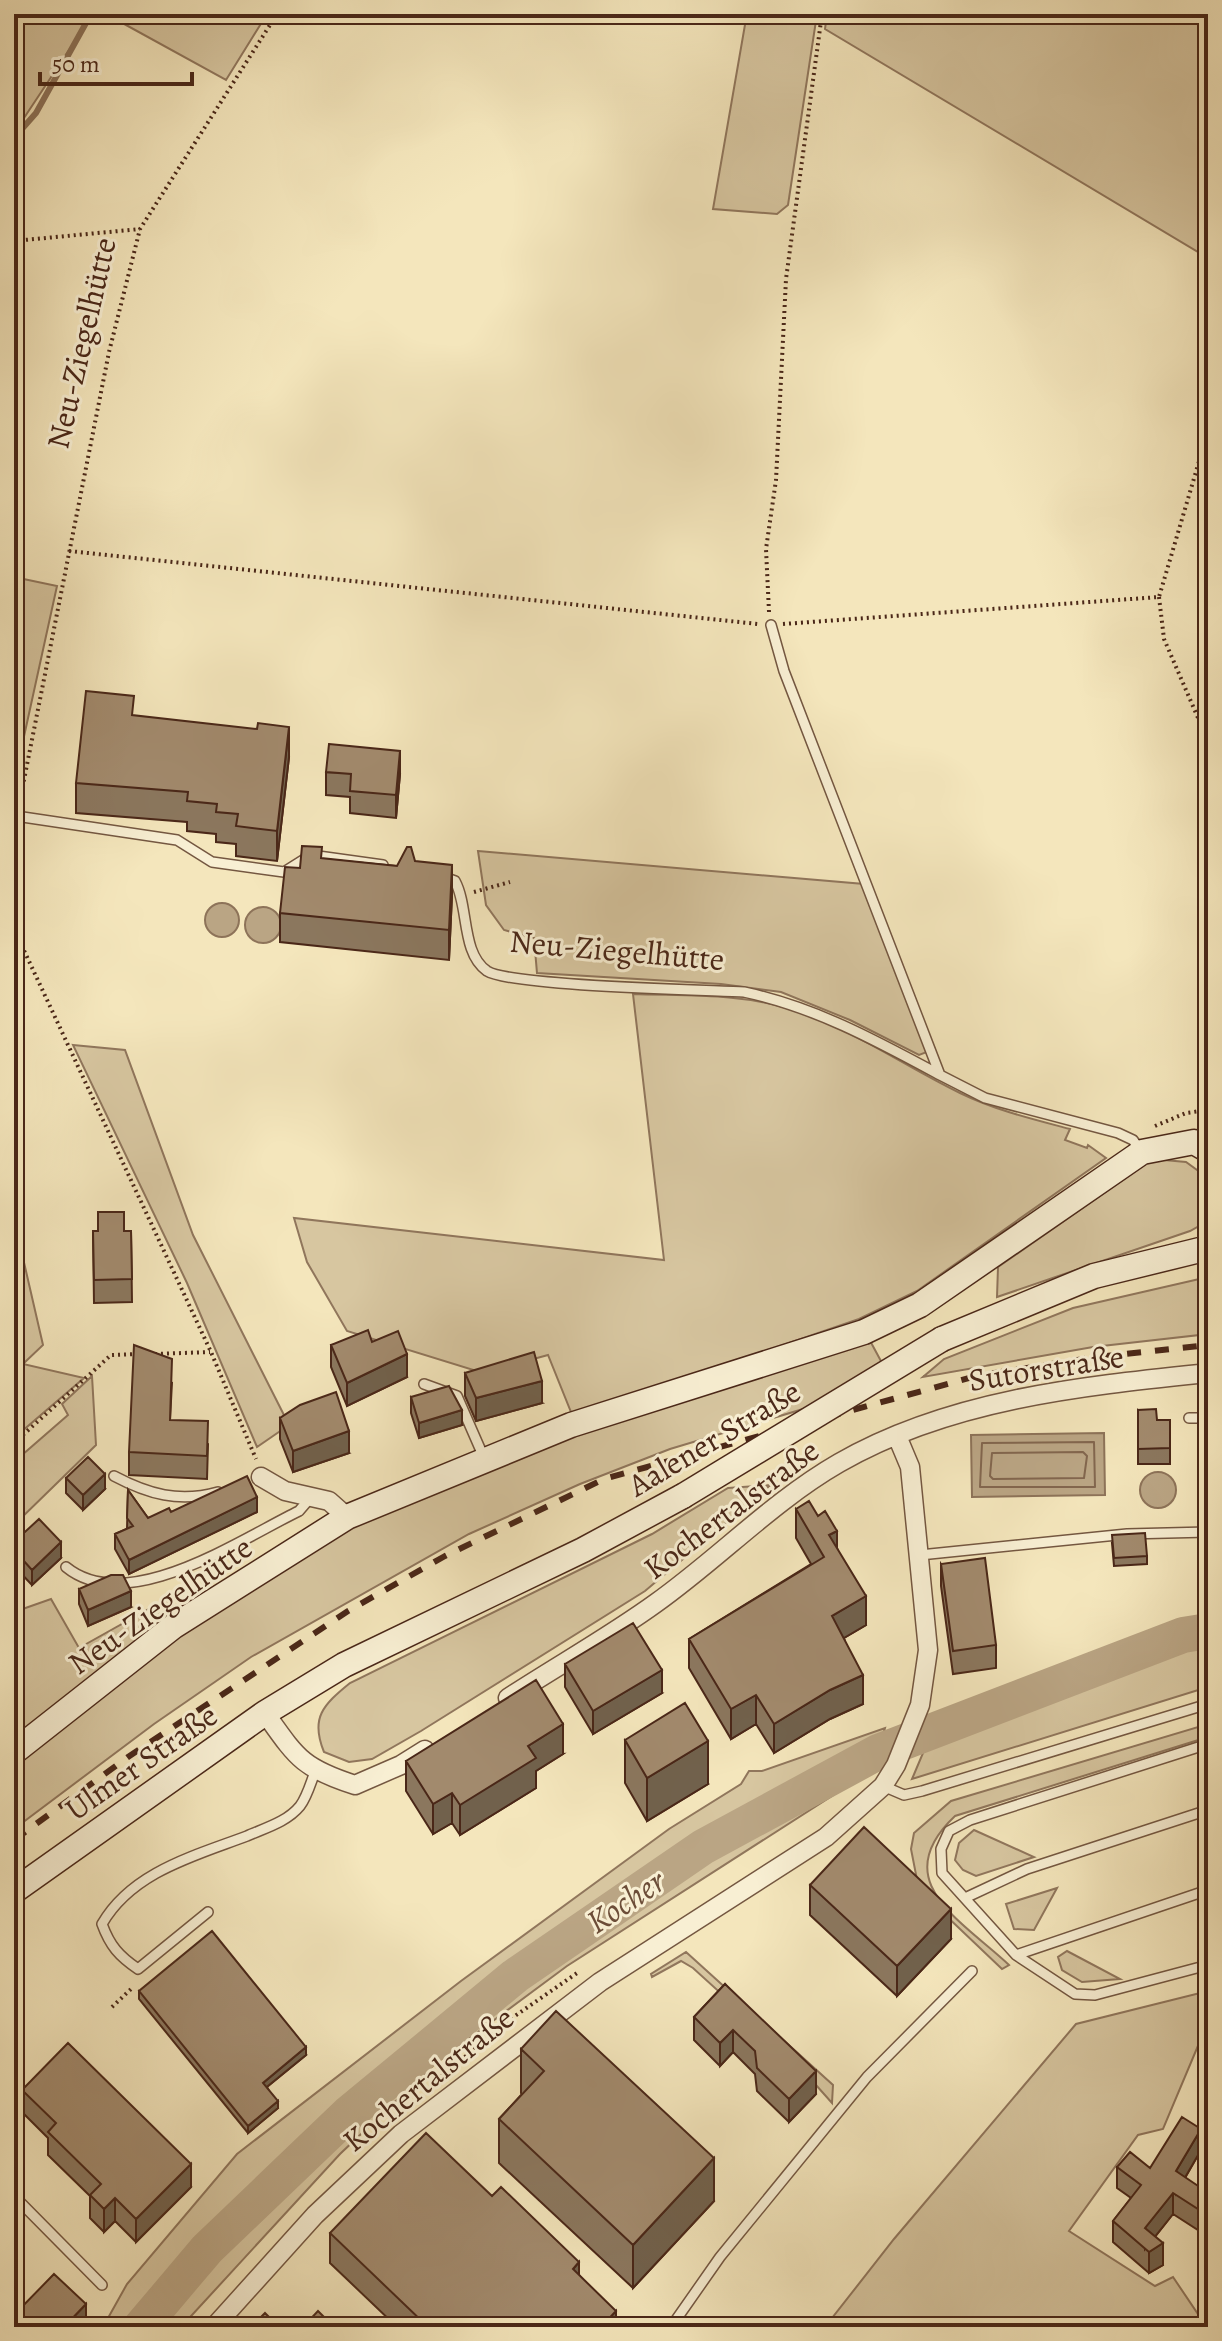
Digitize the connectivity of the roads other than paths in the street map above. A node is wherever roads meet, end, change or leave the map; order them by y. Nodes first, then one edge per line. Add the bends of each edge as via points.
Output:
1 (771, 625) road end
2 (16, 816) road end
3 (399, 868) edge
4 (428, 872) edge
5 (940, 1075) junction
6 (1137, 1146) junction
7 (1208, 1150) edge
8 (1208, 1248) edge
9 (1208, 1373) edge
10 (424, 1384) dead end
11 (1189, 1418) dead end
12 (1208, 1418) edge
13 (897, 1436) junction
14 (485, 1460) junction
15 (114, 1476) dead end
16 (255, 1479) road end
17 (236, 1487) edge
18 (311, 1497) junction
19 (347, 1517) junction
20 (1208, 1532) edge
21 (920, 1555) junction
22 (66, 1567) dead end
23 (1208, 1704) edge
24 (496, 1705) edge
25 (265, 1713) junction
26 (442, 1739) edge
27 (1208, 1744) edge
28 (14, 1752) edge
29 (315, 1772) junction
30 (883, 1786) junction
31 (1208, 1810) edge
32 (1208, 1890) edge
33 (14, 1891) edge
34 (965, 1898) junction
35 (208, 1912) dead end
36 (1016, 1955) junction
37 (1208, 1965) edge
38 (972, 1971) dead end
39 (14, 2196) edge
40 (102, 2285) dead end
41 (214, 2327) edge
42 (671, 2327) edge

1 - 5 lane via 784,671
2 - 3 lane via 177,840 212,862 284,872 311,855
4 - 5 lane, Neu-Ziegelhütte via 455,881 473,954 488,971 528,979 744,992 776,999 809,1009
5 - 6 lane, Neu-Ziegelhütte via 985,1098
6 - 7 street, Neu-Ziegelhütte via 1194,1142
6 - 14 street, Neu-Ziegelhütte via 920,1305 864,1332 571,1425
8 - 25 street, Aalener Straße, bridge via 1094,1276 942,1339 683,1496 344,1665
9 - 13 street, Sutorstraße via 968,1409
10 - 14 lane via 457,1396
11 - 12 lane
13 - 21 street, Kochertalstraße via 910,1467
13 - 24 street, Kochertalstraße via 839,1463 656,1603
14 - 19 street, Neu-Ziegelhütte
15 - 17 lane, Neu-Ziegelhütte via 145,1493 173,1497
16 - 18 street
18 - 19 street via 329,1501
18 - 22 lane, Neu-Ziegelhütte via 299,1511 171,1574 138,1583 100,1584 81,1580
19 - 28 street, Neu-Ziegelhütte via 174,1626
20 - 21 lane via 1127,1534
21 - 30 street, Kochertalstraße via 928,1650 920,1705
23 - 30 lane via 922,1791 904,1795
25 - 29 street via 290,1749
25 - 33 street, Ulmer Straße
26 - 29 street via 355,1785
27 - 34 lane via 949,1831 941,1849 942,1873
29 - 35 lane via 301,1805 280,1823 172,1865 132,1887 102,1924 119,1956 138,1969
30 - 41 street, Kochertalstraße via 826,1837 600,1982 401,2134 315,2215
31 - 34 lane via 1027,1869
32 - 36 lane
34 - 36 lane
36 - 37 lane via 1075,1994 1095,1995
38 - 42 lane via 867,2077 720,2257
39 - 40 lane

